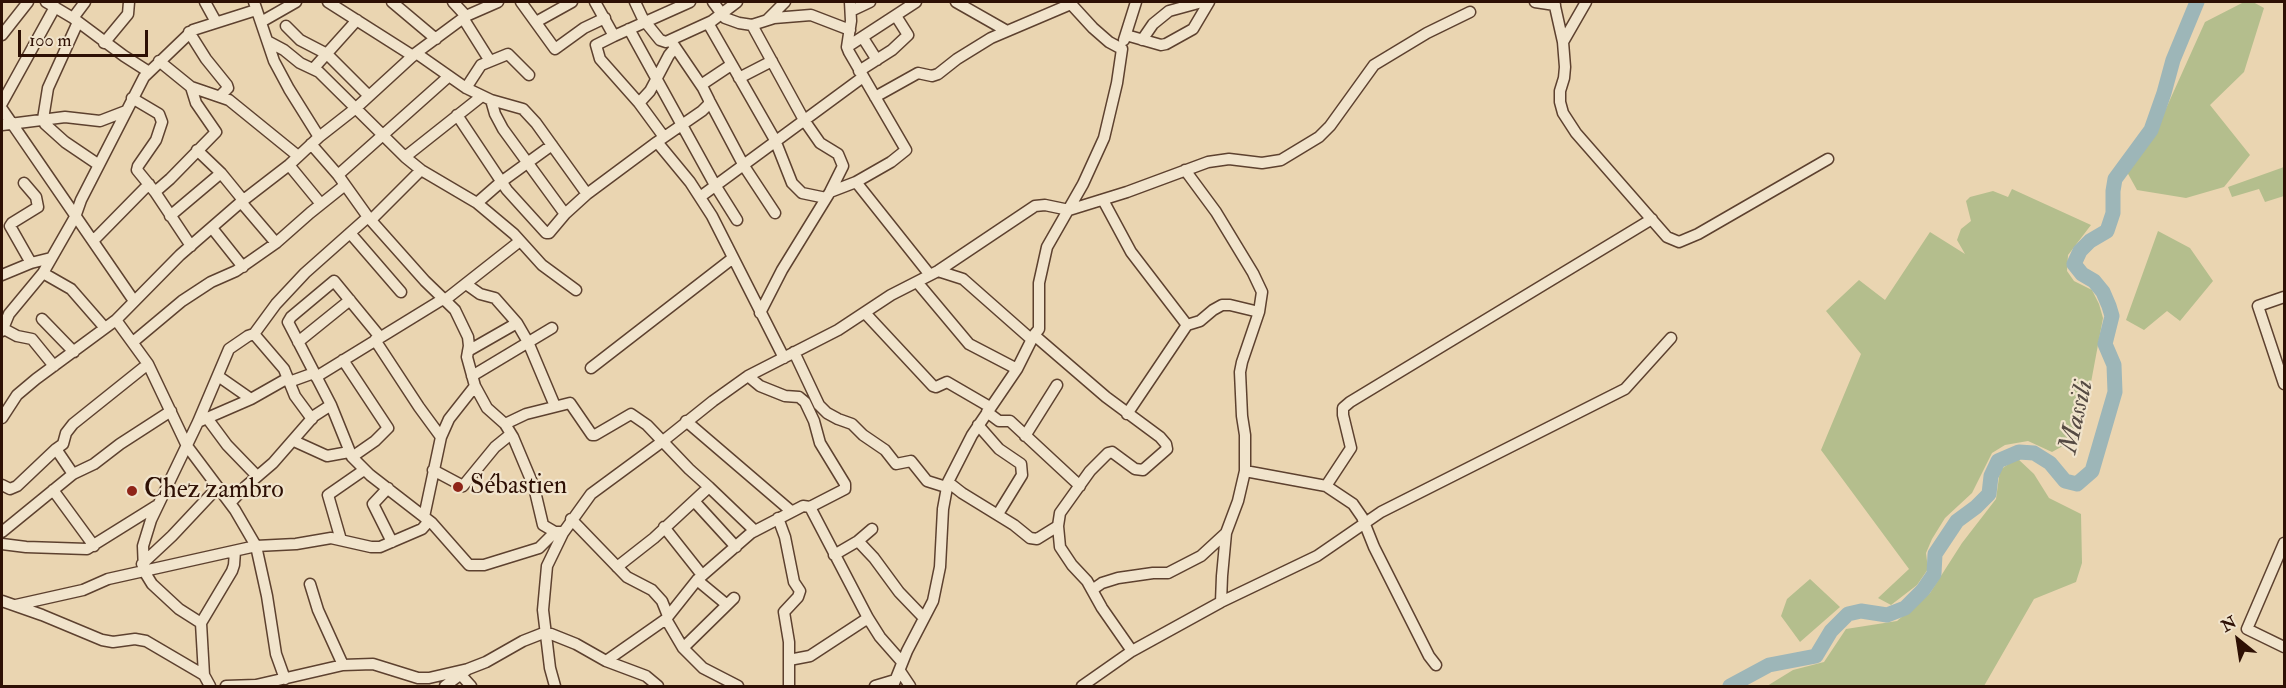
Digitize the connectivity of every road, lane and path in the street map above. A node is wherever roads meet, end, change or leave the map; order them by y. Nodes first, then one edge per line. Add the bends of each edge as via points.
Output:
1 (28, 2) edge
2 (85, 2) edge
3 (129, 2) edge
4 (205, 2) edge
5 (296, 2) edge
6 (328, 2) edge
7 (392, 2) edge
8 (453, 2) edge
9 (498, 2) edge
10 (521, 2) edge
11 (572, 2) edge
12 (595, 2) edge
13 (635, 2) edge
14 (690, 2) edge
15 (713, 2) edge
16 (737, 2) edge
17 (785, 2) edge
18 (870, 2) edge
19 (916, 2) edge
20 (956, 2) edge
21 (1136, 2) edge
22 (1202, 2) edge
23 (1209, 2) edge
24 (1535, 2) edge
25 (1586, 2) edge
26 (1070, 3) edge
27 (1554, 3) edge
28 (50, 4) edge
29 (255, 6) edge
30 (851, 6) edge
31 (1470, 12) dead end
32 (722, 15) junction
33 (896, 16) junction
34 (464, 17) junction
35 (605, 18) junction
36 (75, 20) junction
37 (357, 20) junction
38 (767, 20) junction
39 (645, 21) junction
40 (216, 22) junction
41 (261, 22) junction
42 (536, 22) junction
43 (708, 23) junction
44 (752, 25) junction
45 (286, 26) dead end
46 (629, 29) junction
47 (850, 30) junction
48 (1007, 31) junction
49 (189, 32) junction
50 (2, 35) edge
51 (1126, 35) junction
52 (614, 36) junction
53 (863, 38) junction
54 (436, 39) junction
55 (1142, 40) junction
56 (269, 42) junction
57 (1563, 42) junction
58 (104, 43) junction
59 (673, 45) junction
60 (847, 47) junction
61 (1122, 49) junction
62 (327, 54) junction
63 (414, 55) junction
64 (772, 60) junction
65 (877, 60) junction
66 (159, 61) junction
67 (490, 62) junction
68 (731, 65) junction
69 (313, 69) junction
70 (149, 72) junction
71 (861, 74) junction
72 (529, 75) dead end
73 (448, 77) junction
74 (739, 78) junction
75 (657, 80) junction
76 (701, 85) junction
77 (191, 87) junction
78 (466, 88) junction
79 (220, 96) junction
80 (369, 96) junction
81 (875, 97) junction
82 (132, 98) junction
83 (486, 98) junction
84 (710, 102) junction
85 (2, 103) edge
86 (639, 103) junction
87 (356, 108) junction
88 (2, 109) edge
89 (126, 111) junction
90 (457, 115) junction
91 (44, 119) junction
92 (804, 120) junction
93 (683, 123) junction
94 (7, 124) edge
95 (382, 134) junction
96 (660, 139) junction
97 (315, 140) junction
98 (775, 140) junction
99 (552, 144) junction
100 (197, 150) junction
101 (298, 156) junction
102 (405, 157) junction
103 (1828, 159) dead end
104 (528, 162) junction
105 (99, 165) junction
106 (289, 165) junction
107 (744, 166) junction
108 (421, 170) junction
109 (1185, 170) junction
110 (221, 173) junction
111 (338, 175) junction
112 (501, 182) junction
113 (856, 182) junction
114 (24, 183) dead end
115 (715, 184) junction
116 (345, 186) junction
117 (152, 188) junction
118 (587, 194) junction
119 (828, 195) junction
120 (700, 197) junction
121 (1103, 200) junction
122 (242, 201) junction
123 (477, 203) junction
124 (321, 204) junction
125 (1069, 210) junction
126 (565, 213) junction
127 (775, 213) dead end
128 (170, 216) junction
129 (75, 217) junction
130 (370, 218) junction
131 (1652, 219) junction
132 (737, 220) dead end
133 (212, 228) junction
134 (350, 233) junction
135 (93, 241) junction
136 (520, 241) junction
137 (276, 243) junction
138 (191, 246) junction
139 (51, 258) junction
140 (733, 258) junction
141 (31, 263) junction
142 (243, 267) junction
143 (43, 273) junction
144 (934, 273) junction
145 (2, 275) edge
146 (917, 282) junction
147 (466, 284) junction
148 (576, 290) dead end
149 (400, 292) dead end
150 (2284, 297) edge
151 (444, 299) junction
152 (350, 300) junction
153 (134, 301) junction
154 (1259, 312) junction
155 (760, 313) junction
156 (865, 313) junction
157 (42, 319) dead end
158 (116, 320) junction
159 (517, 322) junction
160 (1187, 325) junction
161 (105, 328) junction
162 (552, 328) dead end
163 (2, 329) edge
164 (254, 334) junction
165 (1033, 337) junction
166 (1671, 338) dead end
167 (377, 339) junction
168 (133, 342) junction
169 (298, 342) junction
170 (528, 342) junction
171 (468, 351) junction
172 (74, 352) junction
173 (789, 355) junction
174 (343, 360) junction
175 (148, 364) junction
176 (54, 366) junction
177 (591, 368) dead end
178 (1017, 369) junction
179 (315, 375) junction
180 (218, 376) junction
181 (748, 376) junction
182 (289, 380) junction
183 (473, 381) junction
184 (2284, 384) edge
185 (1057, 385) dead end
186 (251, 399) junction
187 (331, 405) junction
188 (555, 406) junction
189 (989, 410) junction
190 (171, 411) junction
191 (1127, 414) junction
192 (2, 418) edge
193 (312, 419) junction
194 (203, 420) junction
195 (686, 421) junction
196 (978, 425) junction
197 (508, 429) junction
198 (1025, 436) junction
199 (441, 437) junction
200 (294, 441) junction
201 (663, 441) junction
202 (187, 446) junction
203 (56, 449) junction
204 (351, 454) junction
205 (364, 470) junction
206 (433, 470) junction
207 (1245, 471) junction
208 (74, 474) junction
209 (257, 476) junction
210 (2, 485) edge
211 (947, 485) junction
212 (1080, 486) junction
213 (1326, 486) junction
214 (218, 487) junction
215 (709, 487) junction
216 (388, 488) junction
217 (53, 490) junction
218 (694, 501) junction
219 (230, 503) junction
220 (157, 506) junction
221 (810, 507) junction
222 (791, 511) junction
223 (998, 514) junction
224 (778, 518) junction
225 (427, 519) junction
226 (571, 519) junction
227 (1364, 523) junction
228 (1058, 526) junction
229 (664, 527) junction
230 (872, 529) dead end
231 (755, 531) junction
232 (2, 532) edge
233 (559, 532) junction
234 (1226, 533) junction
235 (341, 540) junction
236 (858, 541) junction
237 (392, 542) junction
238 (2284, 543) edge
239 (2, 544) edge
240 (94, 546) junction
241 (256, 546) junction
242 (736, 547) junction
243 (235, 551) junction
244 (834, 555) junction
245 (618, 567) junction
246 (143, 568) junction
247 (700, 577) junction
248 (310, 584) dead end
249 (1092, 590) junction
250 (2, 601) edge
251 (1221, 602) junction
252 (16, 605) junction
253 (667, 617) junction
254 (868, 618) junction
255 (924, 618) junction
256 (201, 624) junction
257 (546, 632) junction
258 (2284, 647) edge
259 (683, 648) junction
260 (1132, 651) junction
261 (789, 660) junction
262 (606, 661) junction
263 (343, 665) junction
264 (1436, 665) dead end
265 (465, 672) junction
266 (204, 675) junction
267 (897, 675) edge
268 (285, 678) junction
269 (257, 686) edge
270 (210, 687) edge
271 (226, 687) edge
272 (445, 687) edge
273 (471, 687) edge
274 (555, 687) edge
275 (658, 687) edge
276 (738, 687) edge
277 (789, 687) edge
278 (875, 687) edge
279 (910, 687) edge
280 (1082, 687) edge

1 - 50 street
2 - 36 street
3 - 58 street via 128,14
4 - 40 street
5 - 41 street
6 - 37 street
7 - 54 street
8 - 34 street
9 - 34 street
10 - 42 street
11 - 42 street
12 - 35 street
13 - 39 street
14 - 39 street
15 - 32 street
16 - 32 street
17 - 38 street
18 - 30 street
19 - 33 street
20 - 48 street
21 - 51 street
22 - 55 street via 1169,11
23 - 55 street via 1192,30 1161,45
24 - 27 street
25 - 57 street
26 - 48 street
26 - 61 street via 1093,28
27 - 57 street
28 - 36 street
28 - 85 street
29 - 40 street
29 - 41 street
30 - 47 street
31 - 109 street via 1374,65 1330,126 1281,160 1262,163 1229,159
32 - 43 street
32 - 44 street
33 - 53 street
33 - 65 street via 908,35
34 - 54 street
34 - 67 street
35 - 42 street via 555,49
35 - 52 street
36 - 58 street
36 - 91 street via 48,88
37 - 62 street
37 - 63 street
38 - 44 street
38 - 47 street via 811,15
39 - 46 street
39 - 59 street via 660,40
40 - 49 street
41 - 56 street
43 - 59 street
43 - 68 street
44 - 64 street
45 - 62 street via 300,40
46 - 52 street
46 - 75 street
47 - 60 street
48 - 81 street via 966,53 938,74 918,73
49 - 66 street
49 - 79 street via 227,85
51 - 55 street
51 - 61 street
52 - 86 street via 596,45 597,53
53 - 60 street
53 - 65 street
54 - 63 street
56 - 69 street
56 - 97 street via 278,70
57 - 131 street via 1563,113
58 - 70 street
59 - 75 street
59 - 76 street
60 - 71 street
61 - 125 street via 1104,138
62 - 69 street
62 - 80 street
63 - 73 street
63 - 80 street
64 - 74 street
64 - 92 street
65 - 71 street
66 - 70 street
66 - 77 street
67 - 72 street via 508,54
67 - 78 street via 479,68
68 - 74 street
68 - 76 street
69 - 87 street
70 - 82 street
71 - 81 street
71 - 92 street
73 - 78 street
73 - 95 street
74 - 98 street
75 - 86 street
75 - 93 street
76 - 84 street
77 - 79 street
77 - 100 street via 196,103 216,131
78 - 83 street
79 - 101 street
80 - 87 street
81 - 113 street via 906,150
82 - 89 street
82 - 117 street via 162,118 156,140 137,168
83 - 90 street
83 - 99 street via 523,109
83 - 104 street
84 - 93 street
84 - 107 street
86 - 96 street
87 - 95 street
87 - 97 street
88 - 94 street
89 - 91 street via 100,121
89 - 105 street
90 - 102 street
90 - 112 street
91 - 94 street
91 - 105 street via 65,142
92 - 98 street
92 - 119 street via 842,162 842,171
93 - 96 street
93 - 115 street
94 - 129 street
95 - 102 street
95 - 111 street
96 - 118 street
96 - 120 street
97 - 101 street
97 - 111 street
98 - 107 street
98 - 119 street via 796,189
99 - 104 street
99 - 118 street
100 - 110 street
100 - 117 street via 170,179
101 - 106 street
102 - 108 street
103 - 131 street via 1679,242 1667,237
104 - 112 street
104 - 126 street
105 - 129 street
106 - 122 street
106 - 124 street
107 - 115 street
107 - 127 street
108 - 123 street
108 - 130 street
109 - 121 street
109 - 154 street via 1253,273 1262,292
110 - 122 street
110 - 128 street
111 - 116 street
112 - 123 street
112 - 126 street via 546,233
113 - 119 street
113 - 144 street
114 - 141 street via 36,197 38,207 10,226
115 - 120 street
115 - 132 street
116 - 124 street
116 - 130 street
117 - 128 street
117 - 135 street
118 - 126 street
119 - 155 street
120 - 140 street
121 - 125 street
121 - 160 street via 1131,252
122 - 133 street
122 - 137 street
123 - 136 street
124 - 137 street
125 - 144 street via 1035,206
125 - 165 street via 1047,247 1039,283 1040,329
128 - 138 street
129 - 135 street
129 - 139 street
130 - 134 street
130 - 151 street
131 - 213 street via 1350,402 1343,408 1343,415 1351,448
133 - 138 street
133 - 142 street
134 - 149 street
134 - 164 street via 305,273
135 - 153 street
136 - 147 street
136 - 148 street via 542,265
137 - 142 street
138 - 153 street
139 - 141 street
139 - 143 street
140 - 155 street
140 - 177 street
141 - 145 street
142 - 168 street via 183,301
143 - 161 street via 71,289
143 - 163 street via 9,314
144 - 146 street
144 - 165 street via 963,279
146 - 156 street
146 - 178 street via 969,344
147 - 151 street
147 - 159 street via 495,298
150 - 184 street via 2258,305
151 - 167 street
151 - 171 street via 466,331
152 - 167 street
152 - 169 street
152 - 169 street via 331,282 289,319
153 - 158 street
154 - 160 street via 1222,305
154 - 207 street via 1240,372
155 - 173 street
156 - 173 street
156 - 189 street via 933,386 946,382
157 - 172 street
158 - 161 street
158 - 168 street
159 - 170 street
159 - 171 street
160 - 191 street
161 - 172 street
162 - 170 street
163 - 176 street via 32,339
164 - 180 street via 229,349
164 - 182 street via 277,359
165 - 178 street
165 - 191 street
166 - 227 street via 1625,389
167 - 174 street
167 - 199 street
168 - 175 street
169 - 179 street
170 - 183 street
170 - 188 street
171 - 183 street
172 - 176 street
173 - 181 street
173 - 211 street via 827,413 852,424 896,464 911,461 927,481
174 - 179 street
174 - 204 street via 388,428 375,441
175 - 190 street
175 - 203 street via 73,424
176 - 192 street via 17,395
178 - 189 street
179 - 182 street
179 - 187 street
180 - 186 street
180 - 194 street
181 - 195 street
181 - 221 street via 760,386 805,402 820,443 845,484 845,489
182 - 186 street
182 - 193 street
183 - 197 street via 487,408
183 - 199 street
185 - 198 street
186 - 194 street
187 - 193 street
187 - 204 street
188 - 197 street via 526,414
188 - 201 street via 572,404 593,435 629,414
189 - 196 street
189 - 198 street via 999,421 1010,421
190 - 202 street
190 - 208 street
191 - 212 street via 1160,437 1167,449 1143,470 1108,453
193 - 200 street
194 - 202 street
194 - 209 street
195 - 201 street
195 - 222 street
196 - 211 street
196 - 223 street via 999,449 1021,464 1022,475
197 - 206 street via 463,486
197 - 233 street via 536,493 544,527
198 - 212 street
199 - 206 street
200 - 204 street via 327,456
200 - 209 street
201 - 215 street
201 - 226 street via 591,494
202 - 214 street
202 - 220 street
203 - 208 street
203 - 210 street via 17,486 9,489
204 - 205 street
205 - 216 street
205 - 235 street via 328,495
206 - 225 street
207 - 213 street
207 - 234 street
208 - 217 street
209 - 219 street
211 - 223 street
211 - 255 street via 940,567 933,601
212 - 228 street via 1060,513
213 - 227 street via 1353,504
214 - 219 street
214 - 246 street
215 - 218 street
215 - 231 street
216 - 225 street
216 - 237 street via 373,504
217 - 232 street
217 - 240 street
218 - 229 street
218 - 242 street
219 - 241 street
220 - 240 street
220 - 246 street via 146,533
221 - 222 street
221 - 244 street
222 - 224 street
223 - 228 street via 1034,539
224 - 231 street
224 - 261 street via 794,582 800,591 784,612
225 - 233 street via 475,566 539,548
225 - 237 street via 423,528
226 - 233 street
226 - 245 street
227 - 251 street via 1317,556
227 - 264 street
228 - 249 street via 1060,547
229 - 245 street
229 - 247 street
230 - 236 street
231 - 242 street
233 - 257 street via 547,566 543,610
234 - 249 street via 1201,556 1179,569 1118,578
234 - 251 street
235 - 237 street via 375,547
235 - 241 street
236 - 244 street
236 - 255 street
238 - 258 street via 2247,630
239 - 240 street via 87,549
241 - 243 street
241 - 268 street via 276,654
242 - 247 street
243 - 246 street
243 - 256 street via 232,571
244 - 254 street
245 - 253 street via 627,577 652,590
246 - 252 street via 83,590
246 - 256 street via 152,584
247 - 253 street
247 - 259 street via 730,601
248 - 263 street
249 - 260 street
250 - 252 street
251 - 260 street
252 - 266 street via 102,640 146,641
253 - 259 street
253 - 262 street
254 - 261 street via 810,656
254 - 267 street
255 - 267 street
256 - 266 street
257 - 262 street
257 - 265 street
257 - 274 street
259 - 276 street via 703,668
260 - 280 street
261 - 277 street
262 - 275 street via 646,676
263 - 265 street via 373,664 418,678
263 - 268 street
265 - 272 street
265 - 273 street
266 - 270 street
267 - 278 street
267 - 279 street
268 - 269 street
269 - 271 street

